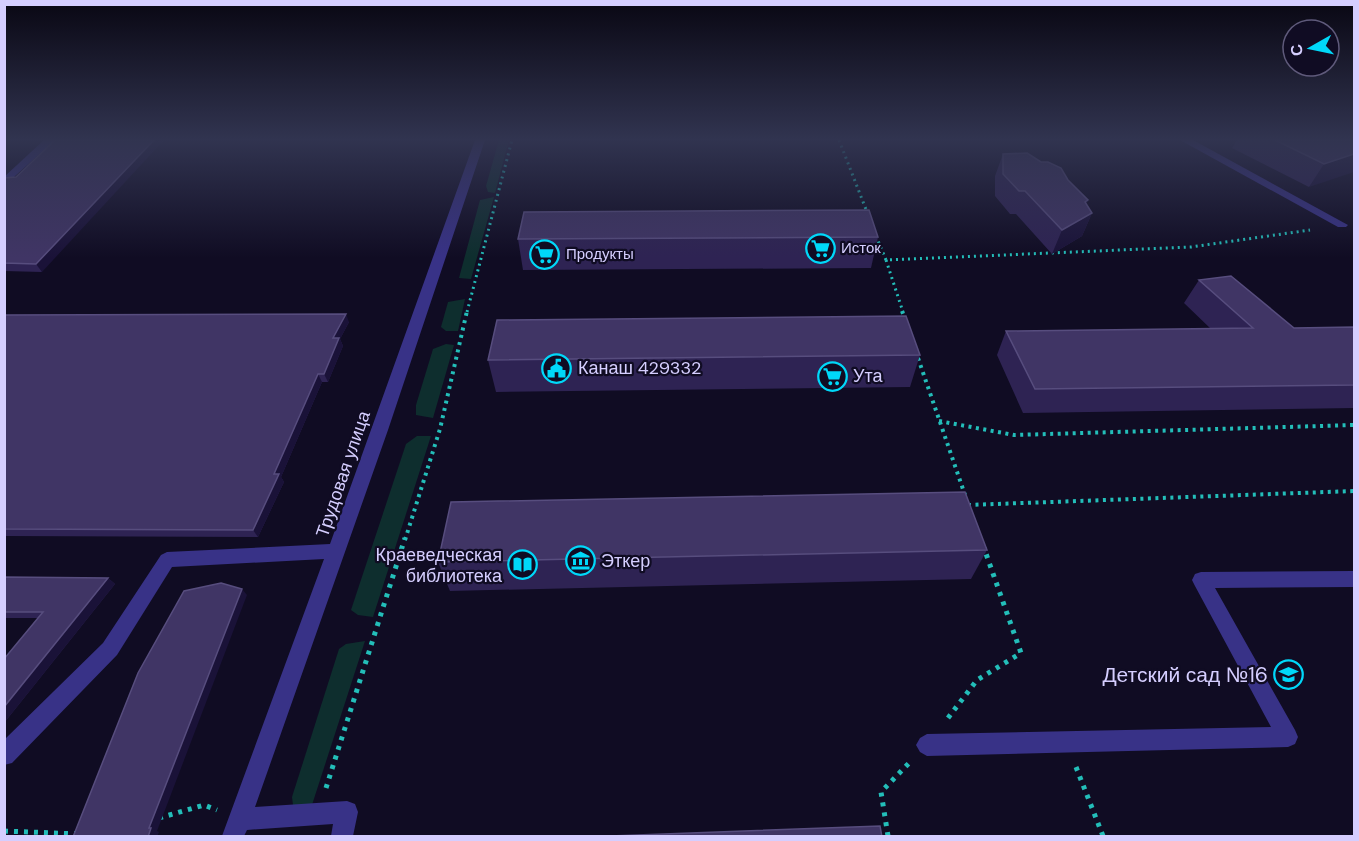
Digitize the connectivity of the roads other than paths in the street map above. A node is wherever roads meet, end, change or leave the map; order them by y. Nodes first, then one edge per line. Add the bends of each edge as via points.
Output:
1 (466, 179) edge
2 (1257, 179) edge
3 (1342, 225) dead end
4 (336, 551) junction
5 (1354, 579) edge
6 (927, 745) road end
7 (4, 755) edge
8 (235, 828) edge
9 (342, 837) edge

1 - 4 street, Трудовая улица
2 - 3 street
4 - 7 street via 167,560 110,649
4 - 8 street, Трудовая улица
5 - 6 street via 1201,580 1288,737
8 - 9 street via 347,812

